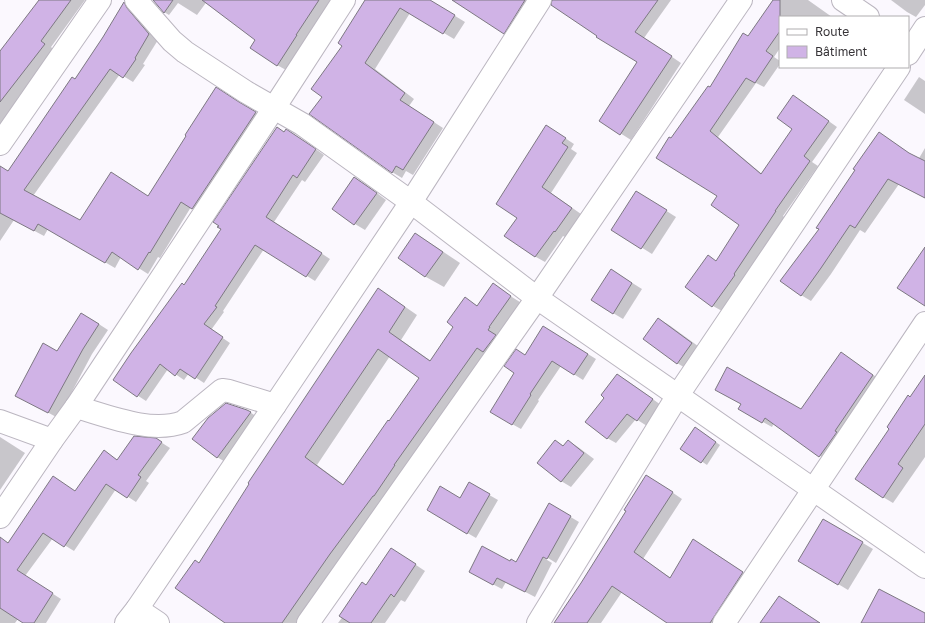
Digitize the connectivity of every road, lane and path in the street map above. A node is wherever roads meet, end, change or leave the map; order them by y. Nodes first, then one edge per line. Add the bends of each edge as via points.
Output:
1 (100, 0) edge
2 (136, 0) edge
3 (344, 0) edge
4 (540, 0) edge
5 (741, 0) edge
6 (843, 0) edge
7 (867, 16) edge
8 (925, 28) edge
9 (913, 50) edge
10 (898, 68) edge
11 (274, 108) junction
12 (0, 144) edge
13 (411, 202) junction
14 (537, 298) junction
15 (925, 323) edge
16 (678, 395) junction
17 (275, 406) junction
18 (76, 407) junction
19 (0, 421) edge
20 (52, 440) junction
21 (814, 490) junction
22 (0, 517) edge
23 (925, 567) edge
24 (132, 616) edge
25 (158, 623) edge
26 (308, 623) edge
27 (538, 623) edge
28 (724, 623) edge

1 - 12 street
2 - 11 street via 185,52
3 - 11 street
4 - 13 street
5 - 14 street
6 - 7 street
8 - 9 street
10 - 16 street
11 - 13 street via 302,124
11 - 18 street
13 - 14 street
13 - 17 street
14 - 16 street
14 - 26 street
15 - 21 street
16 - 21 street
16 - 27 street
17 - 18 street via 222,390 183,422 151,426
17 - 24 street
18 - 20 street
19 - 20 street
20 - 22 street
21 - 23 street
21 - 28 street
24 - 25 street

